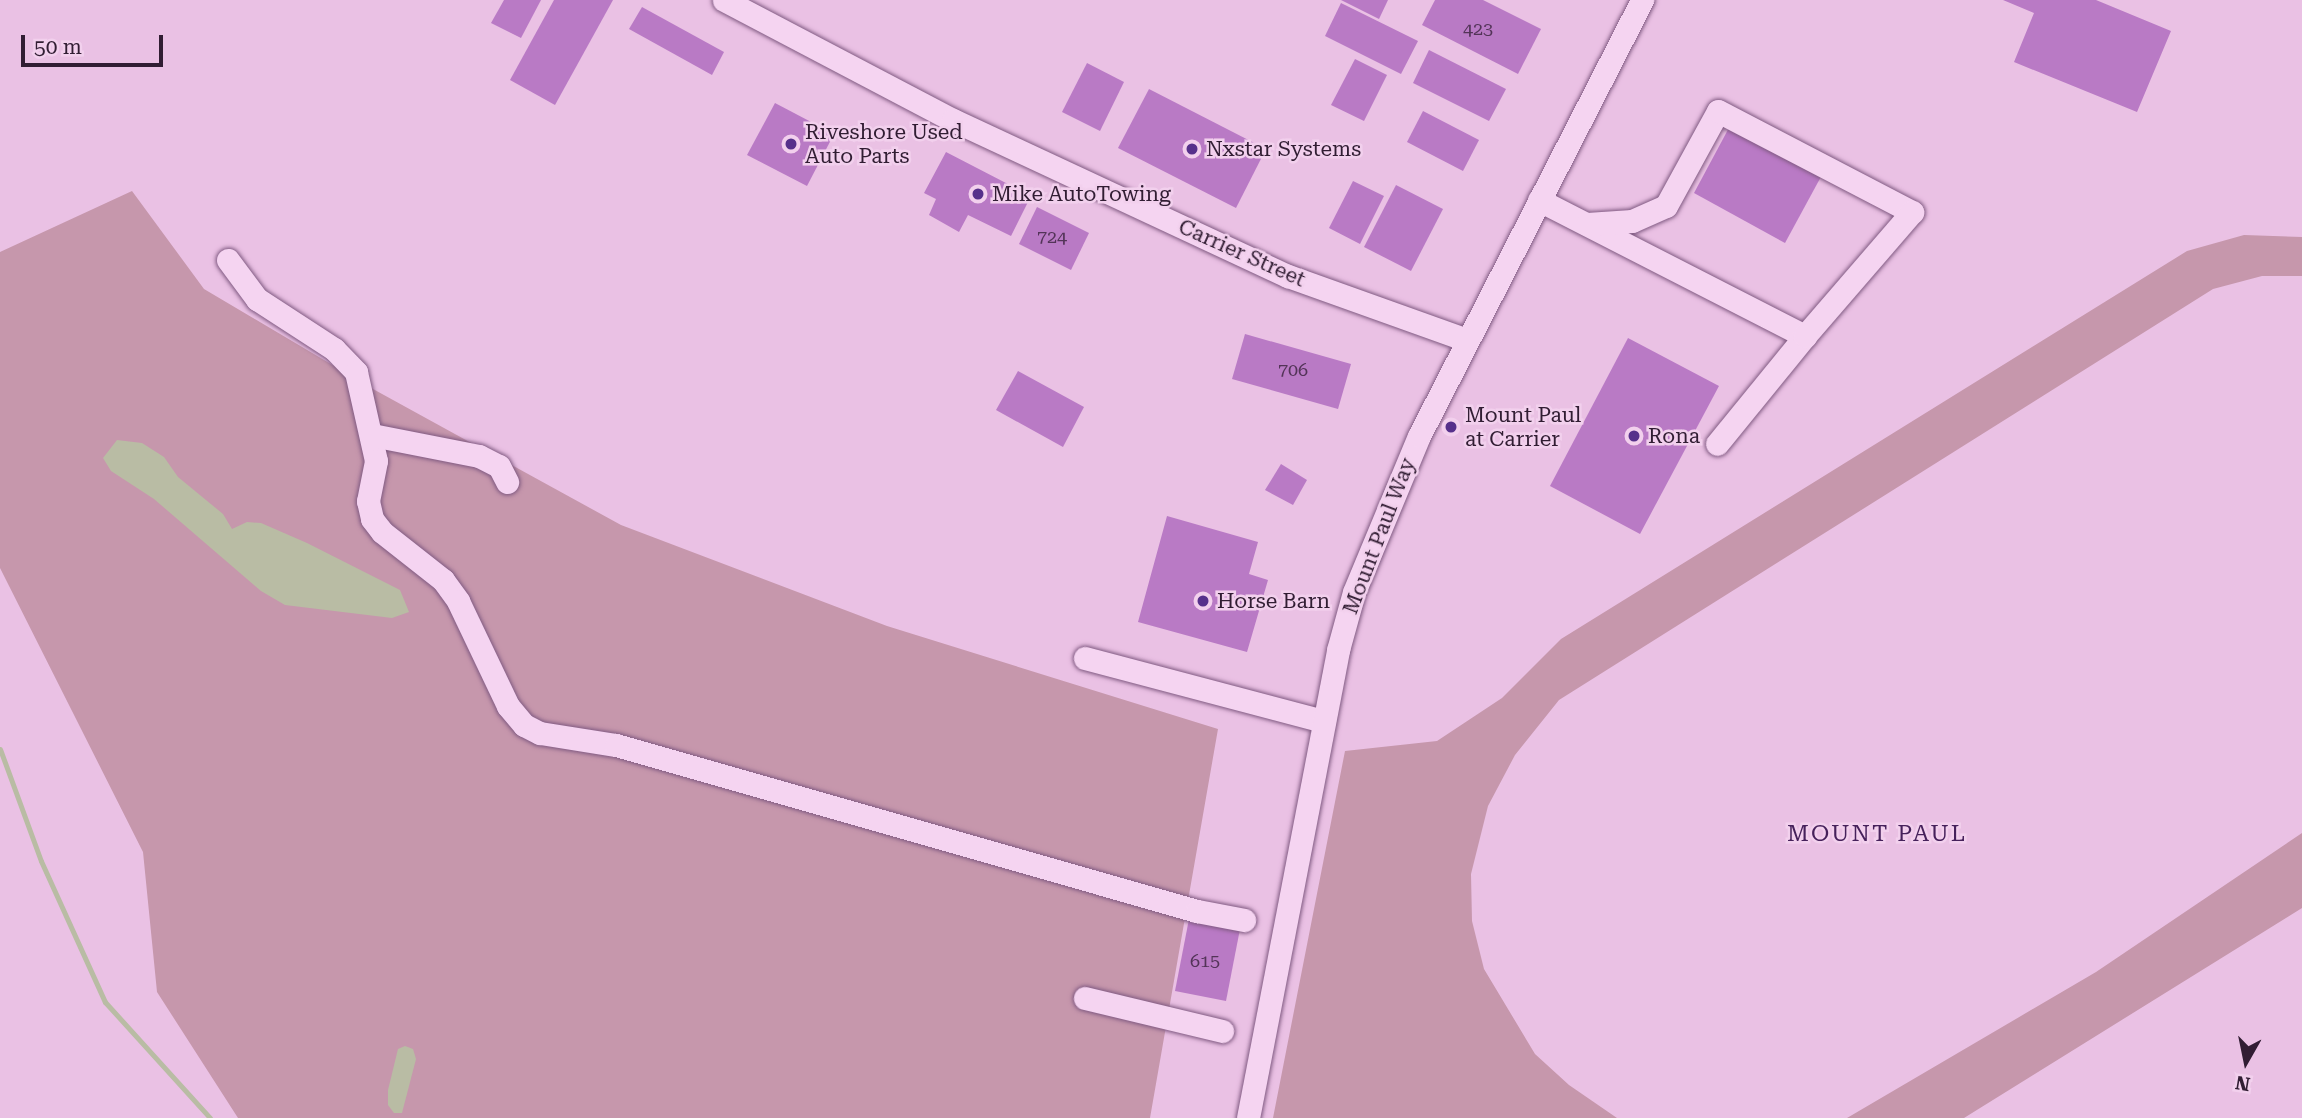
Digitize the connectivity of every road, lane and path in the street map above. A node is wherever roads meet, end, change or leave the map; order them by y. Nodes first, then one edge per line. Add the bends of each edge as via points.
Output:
1 (724, 0) edge
2 (1642, 0) edge
3 (1539, 200) junction
4 (1587, 224) junction
5 (228, 260) dead end
6 (1805, 336) junction
7 (1467, 340) junction
8 (372, 435) junction
9 (1717, 444) dead end
10 (507, 482) dead end
11 (1085, 658) dead end
12 (1324, 722) junction
13 (1244, 919) dead end
14 (1085, 998) dead end
15 (1222, 1031) dead end
16 (1248, 1118) edge

1 - 7 street, Carrier Street via 953,120 1288,276
2 - 3 street, Mount Paul Way
3 - 4 street
3 - 7 street, Mount Paul Way
4 - 6 street
4 - 6 street via 1632,221 1666,206 1718,111 1912,212
5 - 8 street via 257,299 347,360 363,389
6 - 9 street
7 - 12 street, Mount Paul Way via 1381,520 1341,638
8 - 10 street via 480,456 499,466
8 - 13 street via 376,461 368,508 372,519 443,580 458,601 508,706 532,729 616,745 1184,907
11 - 12 street
12 - 16 street, Mount Paul Way
14 - 15 street

